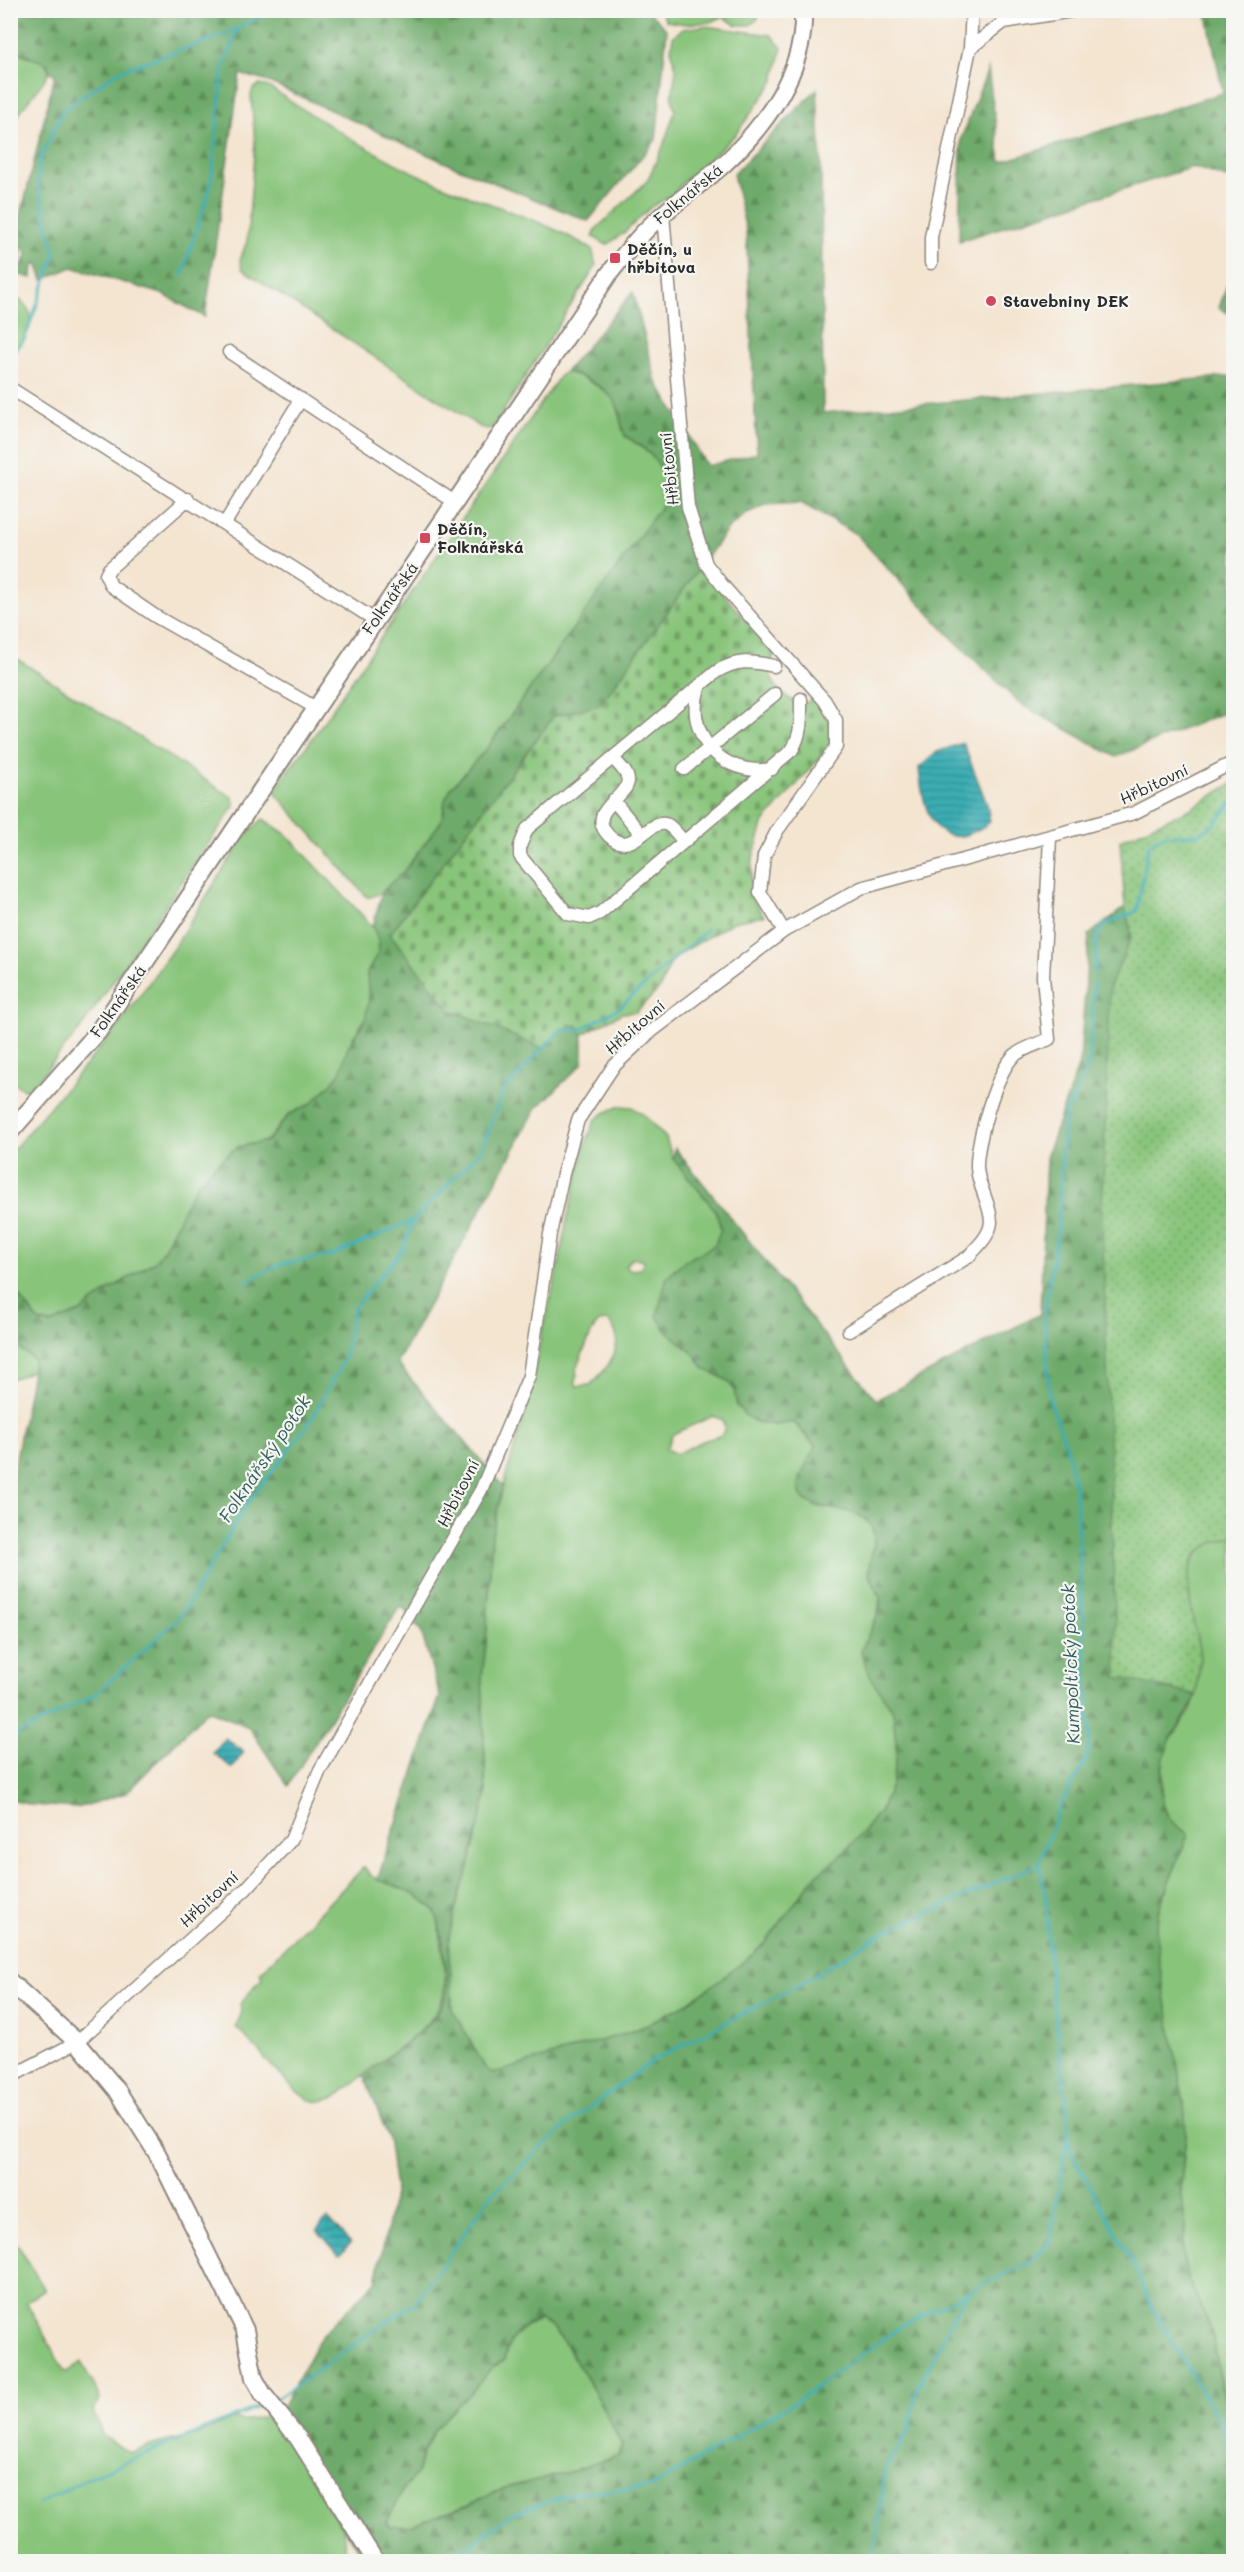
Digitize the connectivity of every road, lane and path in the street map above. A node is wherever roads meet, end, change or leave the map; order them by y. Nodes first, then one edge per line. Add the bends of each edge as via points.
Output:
1 (803, 10) edge
2 (972, 10) edge
3 (1078, 10) edge
4 (970, 48) junction
5 (663, 214) junction
6 (931, 263) dead end
7 (229, 352) dead end
8 (10, 388) edge
9 (301, 399) junction
10 (188, 499) junction
11 (456, 503) junction
12 (225, 523) junction
13 (375, 620) junction
14 (774, 666) dead end
15 (700, 685) junction
16 (775, 694) dead end
17 (801, 699) dead end
18 (316, 708) junction
19 (710, 749) junction
20 (613, 758) junction
21 (1233, 762) edge
22 (684, 769) dead end
23 (772, 769) junction
24 (613, 800) junction
25 (642, 835) junction
26 (1050, 838) junction
27 (684, 842) junction
28 (783, 931) junction
29 (10, 1132) edge
30 (849, 1331) dead end
31 (10, 1982) edge
32 (77, 2042) junction
33 (10, 2077) edge
34 (376, 2562) edge

1 - 5 street, Folknářská via 796,60 770,110 737,152
2 - 4 street
3 - 4 street via 1004,22
4 - 6 street via 931,237
5 - 11 street, Folknářská via 609,274
5 - 28 street, Hřbitovní via 688,507 706,564 825,701 836,720 836,747 777,831 765,856 760,892
7 - 9 street
8 - 10 street
9 - 11 street
9 - 12 street
10 - 12 street
10 - 18 street via 109,569 109,584 155,616
11 - 13 street, Folknářská
12 - 13 street
13 - 18 street, Folknářská
14 - 15 street via 752,661 730,664
15 - 19 street via 696,718
15 - 20 street
16 - 19 street
17 - 23 street via 798,739
18 - 29 street, Folknářská via 98,1032
19 - 22 street
19 - 23 street via 738,768
20 - 24 street via 628,780
20 - 27 street via 522,837 520,856 568,914 589,918 600,913
21 - 26 street, Hřbitovní via 1134,813
23 - 27 street
24 - 25 street
24 - 25 street via 602,820 608,834 627,842
25 - 27 street via 663,824
26 - 28 street, Hřbitovní via 861,888
26 - 30 street via 1043,977 1049,1039 1016,1055 1005,1068 994,1095 978,1151 977,1170 991,1223 984,1240 968,1257
28 - 32 street, Hřbitovní via 648,1034 613,1067 578,1120 550,1234 529,1376 481,1490 320,1770 291,1840 246,1889
31 - 32 street
32 - 33 street, Hřbitovní
32 - 34 street via 117,2090 158,2155 246,2330 254,2378 263,2394 298,2438

